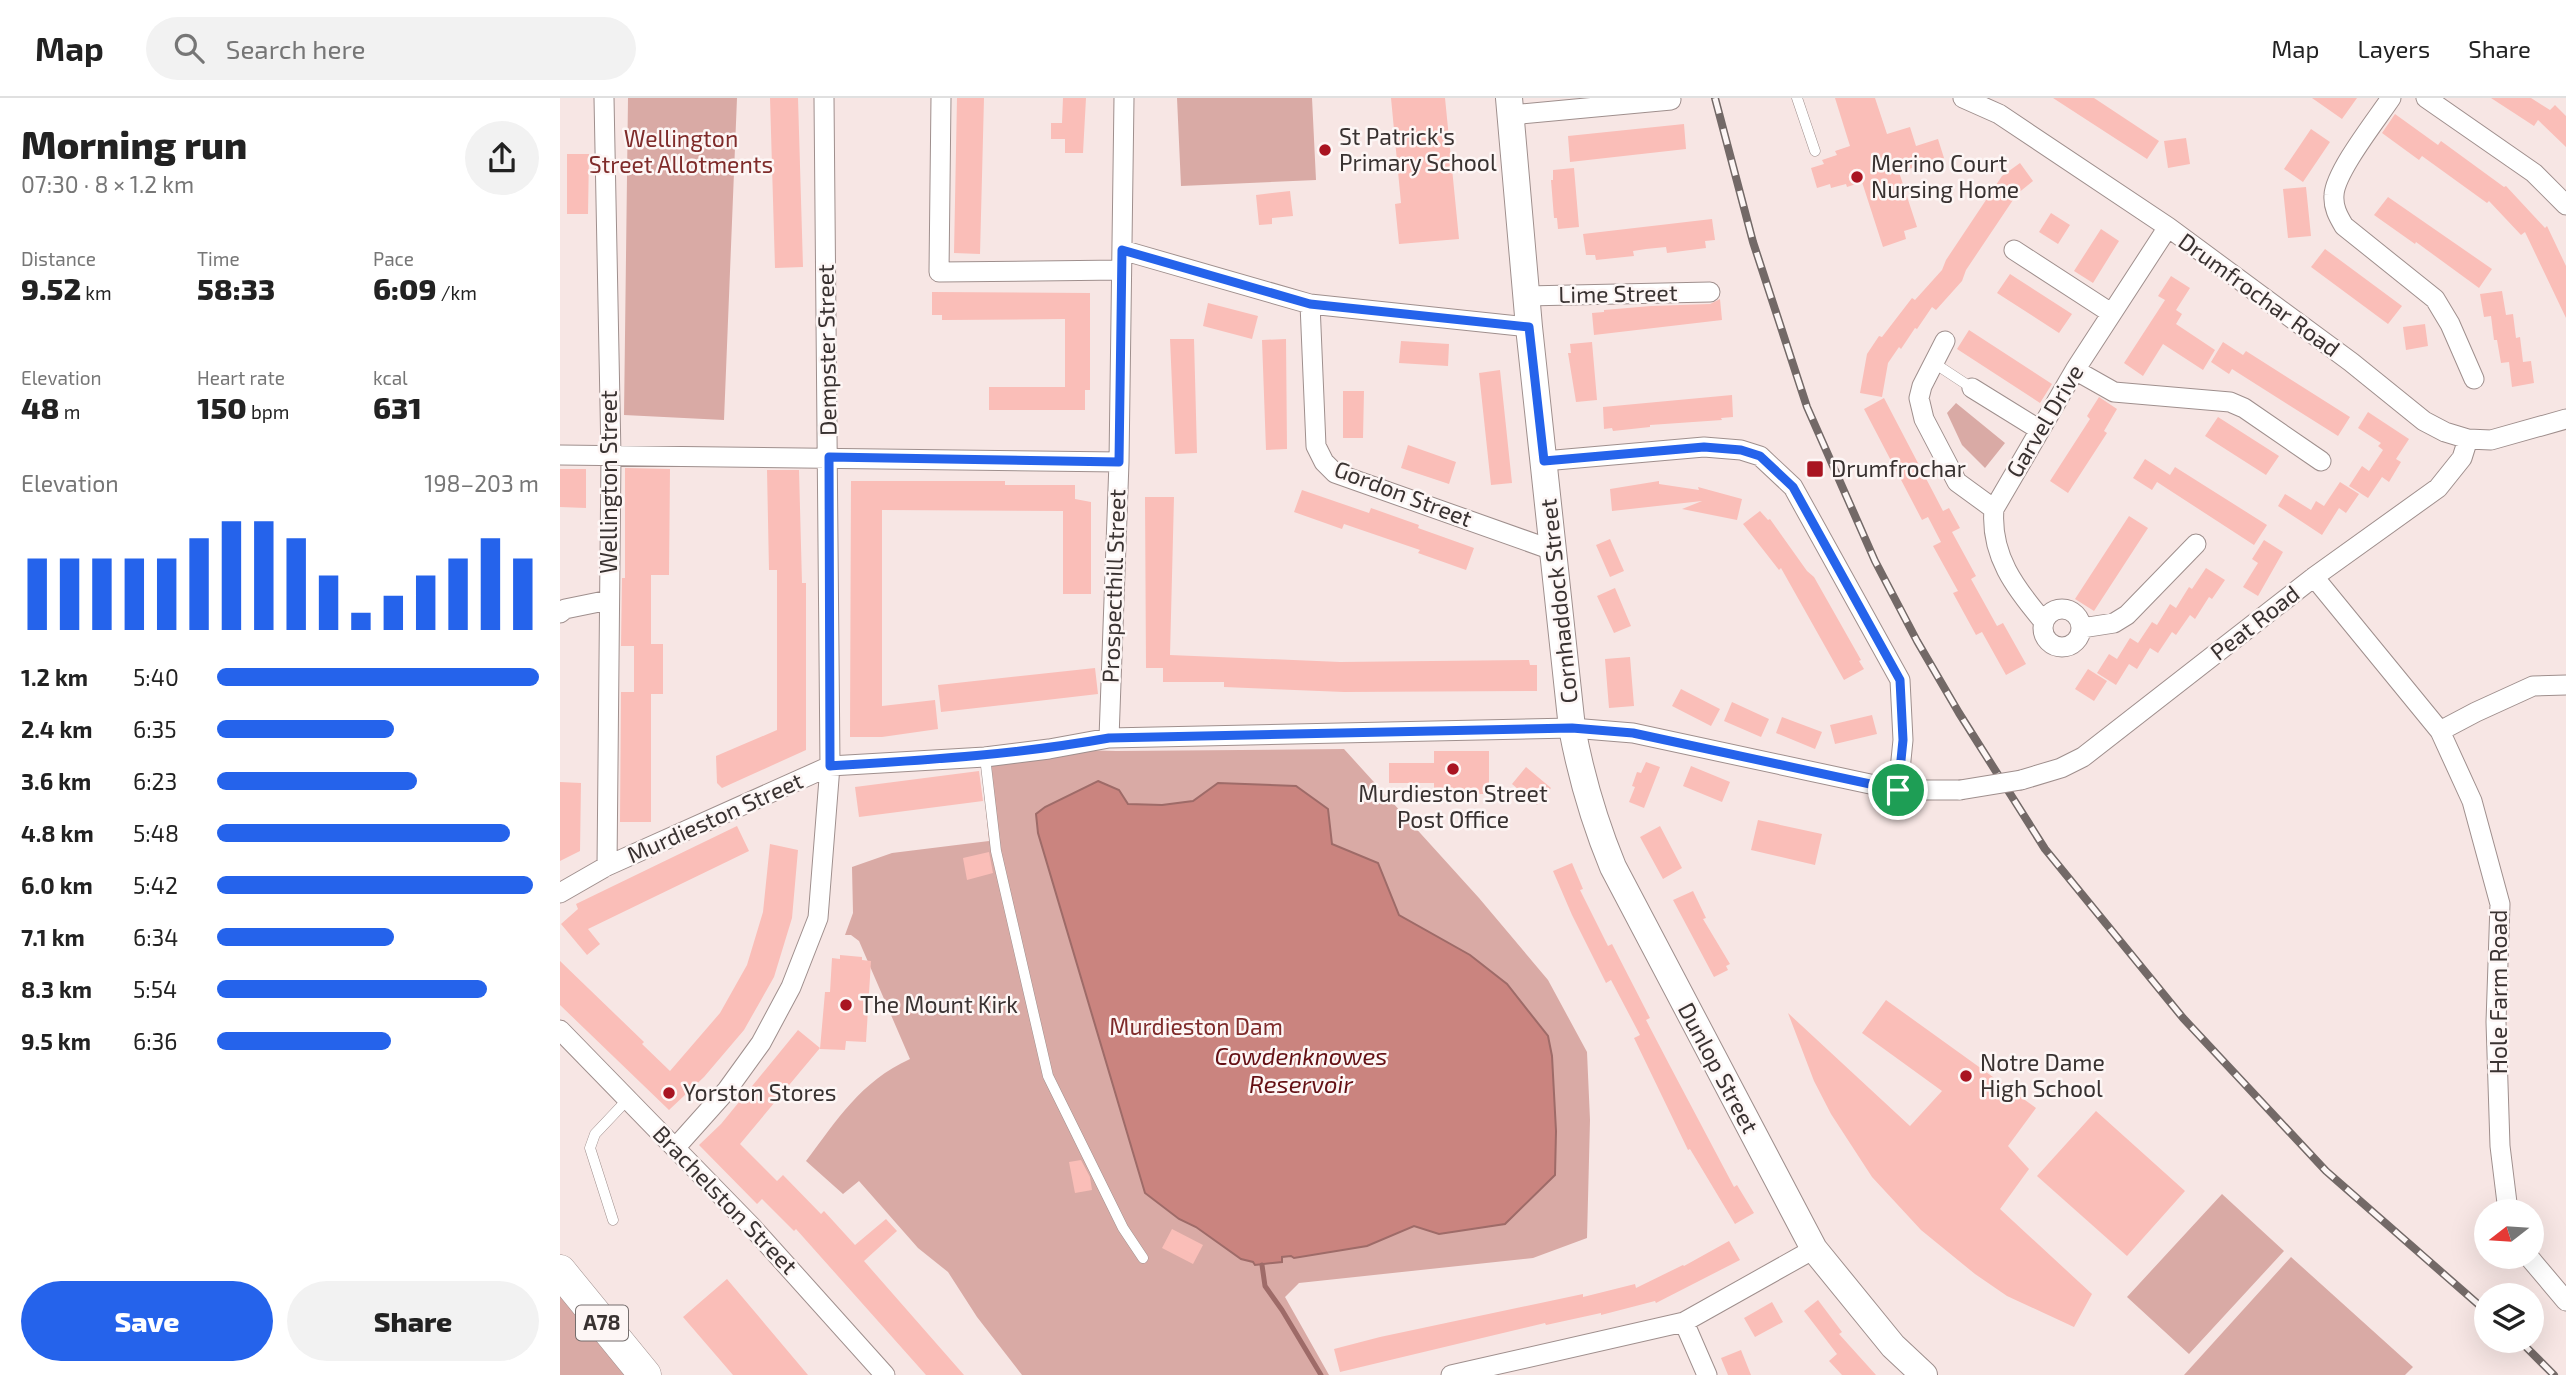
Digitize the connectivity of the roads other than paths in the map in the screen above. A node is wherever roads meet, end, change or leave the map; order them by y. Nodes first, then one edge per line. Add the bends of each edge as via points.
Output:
1 (604, 98) edge
2 (824, 98) edge
3 (941, 98) edge
4 (1124, 98) edge
5 (1797, 98) edge
6 (1963, 98) edge
7 (2391, 98) edge
8 (2426, 98) edge
9 (1671, 100) dead end
10 (1510, 107) edge
11 (1815, 151) dead end
12 (2566, 205) edge
13 (2168, 227) junction
14 (1122, 250) junction
15 (2014, 250) dead end
16 (1121, 270) junction
17 (1710, 292) dead end
18 (1526, 296) junction
19 (1310, 304) junction
20 (2111, 313) junction
21 (1529, 327) junction
22 (1945, 341) dead end
23 (1934, 363) junction
24 (2075, 370) junction
25 (2474, 379) dead end
26 (1972, 388) joint
27 (2566, 419) edge
28 (2040, 430) junction
29 (2468, 439) junction
30 (560, 455) edge
31 (611, 456) junction
32 (829, 457) junction
33 (1544, 461) junction
34 (2321, 461) dead end
35 (1119, 462) junction
36 (1994, 509) junction
37 (2196, 544) dead end
38 (1555, 551) junction
39 (2314, 577) junction
40 (609, 600) junction
41 (560, 613) edge
42 (2043, 622) junction
43 (2082, 628) junction
44 (2566, 685) edge
45 (1572, 728) junction
46 (2440, 731) junction
47 (1109, 738) junction
48 (985, 757) junction
49 (830, 766) junction
50 (1898, 790) junction
51 (1960, 790) joint
52 (607, 866) junction
53 (560, 893) edge
54 (560, 1030) edge
55 (628, 1100) junction
56 (676, 1147) junction
57 (2507, 1199) edge
58 (613, 1220) dead end
59 (1814, 1249) junction
60 (1143, 1258) dead end
61 (2539, 1269) edge
62 (560, 1271) edge
63 (2566, 1301) edge
64 (1685, 1322) junction
65 (1503, 1370) edge
66 (645, 1375) edge
67 (886, 1375) edge
68 (1451, 1375) edge
69 (1707, 1375) edge
70 (1924, 1375) edge

1 - 31 street, Wellington Street
2 - 32 street, Dempster Street
3 - 16 street via 939,272
4 - 14 street, Prospecthill Street
5 - 11 lane
6 - 13 street, Drumfrochar Road via 1999,114
7 - 25 street via 2339,178 2334,193 2336,212 2344,226 2435,299
8 - 12 street via 2535,173
9 - 10 street
10 - 18 main road, Cornhaddock Street
13 - 20 street, Garvel Drive
13 - 29 street, Drumfrochar Road via 2424,421
14 - 16 street, Prospecthill Street
14 - 19 street
15 - 20 street
16 - 35 street, Prospecthill Street
17 - 18 street, Lime Street
18 - 21 main road, Cornhaddock Street
19 - 21 street
19 - 38 street, Gordon Street via 1316,446 1324,462 1335,473
20 - 24 street, Garvel Drive
21 - 33 main road, Cornhaddock Street
22 - 23 street
23 - 26 lane
23 - 36 street via 1919,398 1924,419 1957,482
24 - 28 street, Garvel Drive
24 - 34 street via 2114,392 2230,402
26 - 28 street
27 - 29 street, Drumfrochar Road via 2491,440
28 - 36 street, Garvel Drive
29 - 39 street, Peat Road via 2462,458 2438,488
30 - 31 street
31 - 32 street
31 - 40 street, Wellington Street
32 - 35 street
32 - 49 street, Dempster Street
33 - 38 main road, Cornhaddock Street
33 - 50 street via 1704,447 1741,450 1769,464 1793,487 1900,680 1903,740
35 - 47 street, Prospecthill Street
36 - 42 street via 1995,543 2005,570
37 - 43 street via 2127,615 2114,623
38 - 45 main road, Cornhaddock Street
39 - 46 street, Hole Farm Road
39 - 51 street, Peat Road, bridge via 2083,757 2021,779
40 - 41 street
40 - 52 street, Wellington Street
42 - 43 street via 2050,613 2066,608 2079,618
42 - 43 street via 2045,638 2059,647 2074,643
44 - 46 street via 2533,686
45 - 47 street, Murdieston Street
45 - 50 street, Murdieston Street via 1633,733
45 - 59 main road, Dunlop Street via 1595,822 1613,867
46 - 57 street, Hole Farm Road via 2472,801 2500,904 2496,1022
47 - 48 street, Murdieston Street
48 - 49 street, Murdieston Street
48 - 60 lane via 996,851 1048,1076 1123,1228
49 - 52 street, Murdieston Street
49 - 56 street, Dempster Street via 818,918 791,987 761,1043
50 - 51 street, Murdieston Street
52 - 53 street, Murdieston Street
54 - 55 street, Brachelston Street
55 - 56 street, Brachelston Street
55 - 58 lane via 595,1134 590,1148
56 - 67 street, Brachelston Street
59 - 64 street
59 - 70 main road, Dunlop Street via 1893,1346
61 - 63 street
62 - 66 highway, A78
64 - 65 street
64 - 69 street
65 - 68 street

